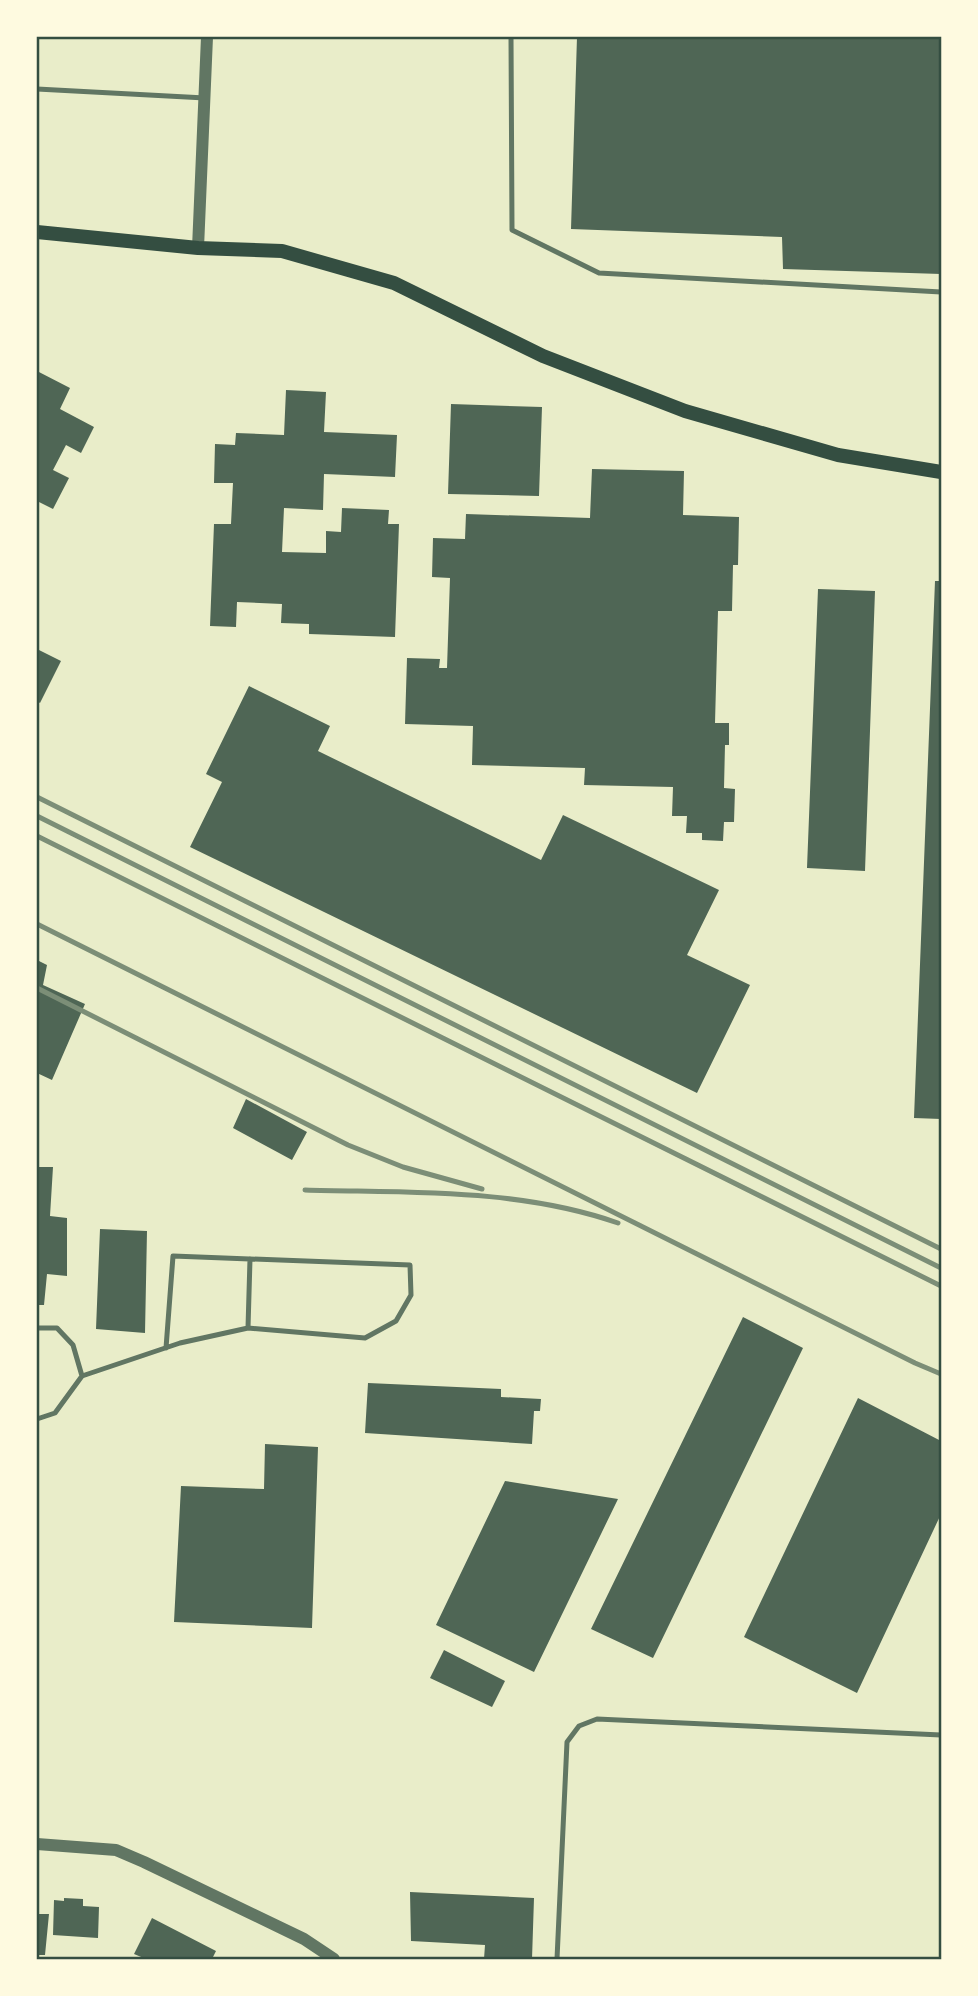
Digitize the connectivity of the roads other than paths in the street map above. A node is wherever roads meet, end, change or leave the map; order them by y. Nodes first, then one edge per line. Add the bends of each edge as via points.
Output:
1 (207, 37) edge
2 (511, 37) edge
3 (37, 89) edge
4 (205, 98) junction
5 (37, 232) edge
6 (198, 248) junction
7 (941, 292) edge
8 (941, 472) edge
9 (250, 1259) junction
10 (37, 1328) edge
11 (248, 1328) junction
12 (166, 1348) junction
13 (82, 1376) junction
14 (37, 1419) edge
15 (941, 1735) edge
16 (37, 1844) edge
17 (334, 1959) edge
18 (557, 1959) edge

1 - 4 street
2 - 7 lane via 512,230 599,273
3 - 4 lane
4 - 6 street
5 - 6 main road
6 - 8 main road via 282,251 394,283 543,356 685,411 838,455
9 - 11 lane
9 - 11 lane via 410,1265 411,1295 396,1321 365,1338
9 - 12 lane via 173,1256
10 - 13 lane via 57,1328 73,1345
11 - 12 lane
12 - 13 lane
13 - 14 lane via 55,1413
15 - 18 lane via 597,1719 579,1726 567,1742
16 - 17 street via 116,1850 304,1939

